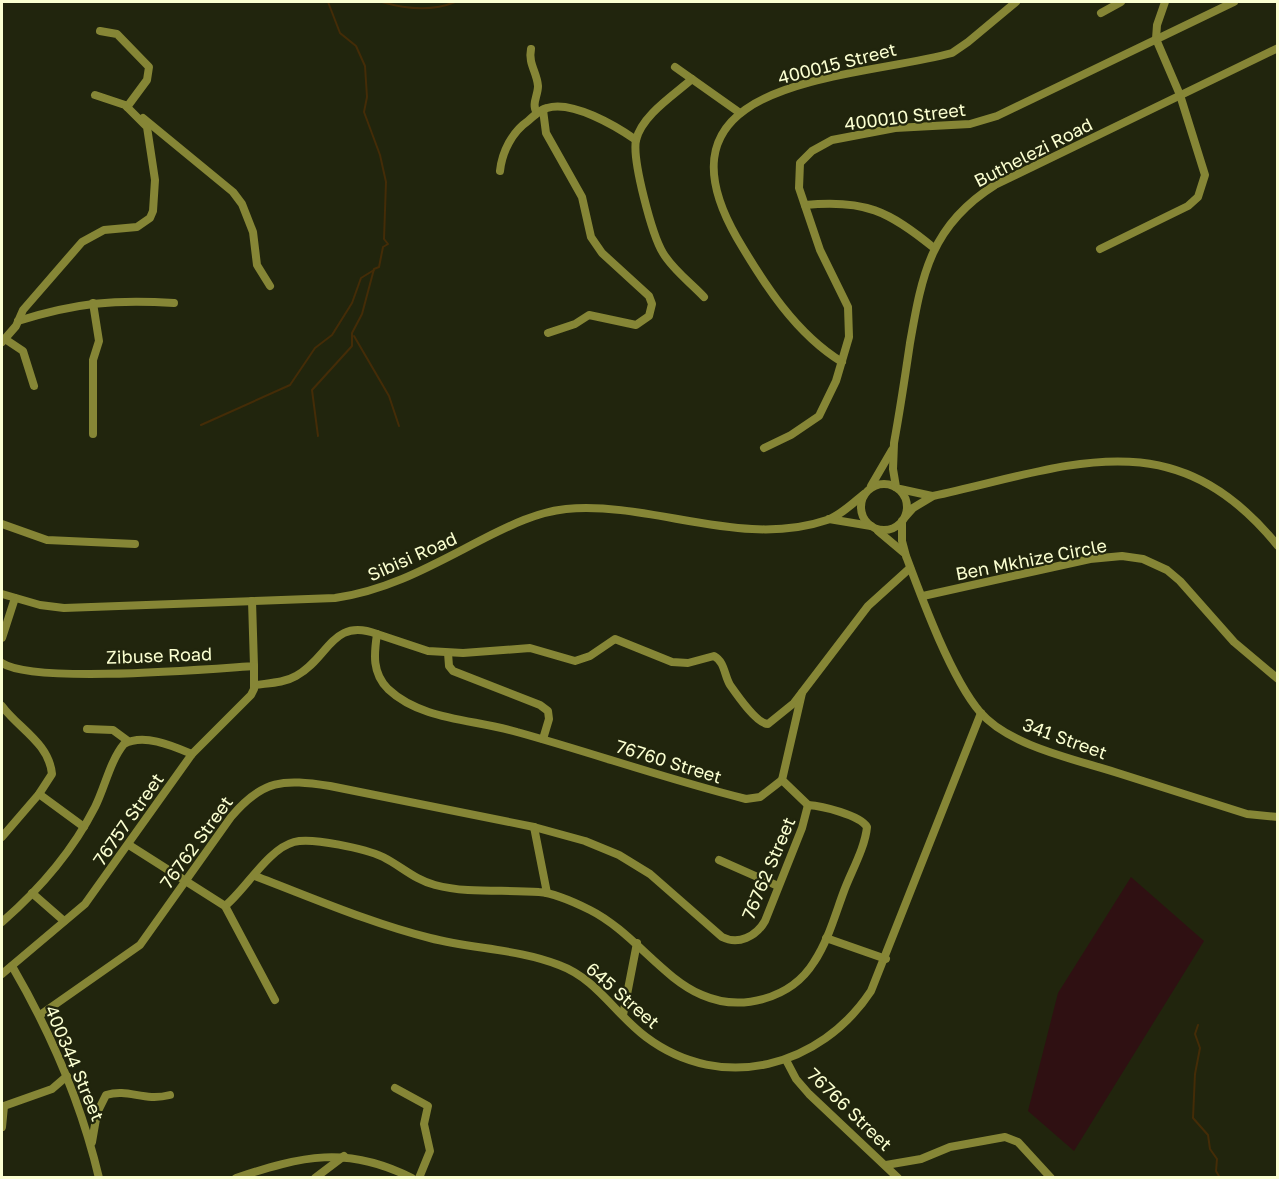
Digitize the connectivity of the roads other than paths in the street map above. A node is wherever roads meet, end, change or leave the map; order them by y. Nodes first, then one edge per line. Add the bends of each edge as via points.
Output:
1 (1016, 2) edge
2 (1121, 2) edge
3 (1165, 2) edge
4 (1234, 2) edge
5 (1101, 13) dead end
6 (100, 31) dead end
7 (1156, 39) junction
8 (1278, 48) edge
9 (531, 49) dead end
10 (675, 67) dead end
11 (692, 79) junction
12 (95, 95) dead end
13 (1180, 95) junction
14 (127, 107) junction
15 (540, 112) junction
16 (740, 113) junction
17 (137, 114) junction
18 (636, 140) junction
19 (500, 171) dead end
20 (805, 205) junction
21 (934, 248) junction
22 (1100, 249) dead end
23 (270, 286) dead end
24 (704, 297) dead end
25 (93, 303) junction
26 (174, 303) dead end
27 (18, 321) junction
28 (548, 333) dead end
29 (3, 341) edge
30 (842, 362) junction
31 (34, 386) dead end
32 (93, 434) dead end
33 (894, 443) junction
34 (764, 448) dead end
35 (897, 488) junction
36 (866, 492) junction
37 (933, 496) junction
38 (828, 519) junction
39 (903, 519) junction
40 (2, 524) edge
41 (873, 527) junction
42 (135, 544) dead end
43 (1278, 546) edge
44 (906, 556) junction
45 (910, 568) junction
46 (2, 594) edge
47 (923, 596) junction
48 (15, 598) junction
49 (252, 601) junction
50 (377, 634) junction
51 (2, 638) edge
52 (448, 653) junction
53 (254, 666) junction
54 (2, 667) edge
55 (1278, 679) edge
56 (255, 685) junction
57 (802, 692) junction
58 (4, 709) edge
59 (981, 713) junction
60 (2, 721) edge
61 (87, 729) dead end
62 (543, 739) junction
63 (128, 741) junction
64 (192, 754) junction
65 (782, 780) junction
66 (39, 794) junction
67 (808, 805) junction
68 (1278, 817) edge
69 (84, 827) junction
70 (534, 827) junction
71 (2, 837) edge
72 (129, 845) junction
73 (719, 860) dead end
74 (255, 876) junction
75 (185, 880) junction
76 (778, 886) junction
77 (32, 893) junction
78 (547, 893) junction
79 (225, 906) junction
80 (64, 921) junction
81 (2, 922) edge
82 (826, 938) junction
83 (637, 944) junction
84 (886, 959) junction
85 (12, 966) junction
86 (2, 974) edge
87 (275, 1000) dead end
88 (40, 1015) junction
89 (623, 1015) junction
90 (786, 1060) junction
91 (67, 1076) junction
92 (395, 1088) dead end
93 (170, 1095) dead end
94 (2, 1127) edge
95 (92, 1143) junction
96 (344, 1156) junction
97 (886, 1165) junction
98 (99, 1178) edge
99 (236, 1178) edge
100 (315, 1178) edge
101 (412, 1178) edge
102 (419, 1178) edge
103 (898, 1178) edge
104 (1051, 1178) edge

1 - 16 street, 400015 Street via 952,52 792,86
2 - 5 street
3 - 7 street
4 - 7 street
6 - 14 street via 117,34 149,67 147,80
7 - 13 street
7 - 20 street, 400010 Street via 982,121 877,130 820,145 800,163 798,170
8 - 13 street, Buthelezi Road
9 - 15 street via 531,67 538,87 534,105
10 - 11 street
11 - 16 street
11 - 18 street via 647,121
12 - 14 street
13 - 21 street, Buthelezi Road via 995,185 959,213
13 - 22 street via 1204,166 1201,191 1188,206
14 - 17 street
15 - 18 street via 554,107 580,112 611,124
15 - 19 street via 515,130
15 - 28 street via 546,133 582,197 591,237 602,253 649,296 652,304 649,316 636,325 589,315
16 - 30 street, 400015 Street via 720,134 713,154 712,176 721,206 748,255 795,323
17 - 23 street via 163,131 233,192 253,232 255,260
17 - 27 street via 151,137 156,192 150,218 137,227 104,230 82,242 23,310
18 - 24 street via 640,181 660,247
20 - 21 street via 846,203 873,208 903,223
20 - 30 street, 400010 Street via 820,250 848,307 850,330
21 - 33 street, Buthelezi Road via 919,292
25 - 26 street
25 - 27 street via 65,306
25 - 32 street via 99,341 93,360
27 - 29 street
29 - 31 street via 23,351
30 - 34 street, 400010 Street via 819,416
33 - 35 street, Buthelezi Road
33 - 36 street, Buthelezi Road via 886,464
35 - 36 street via 882,483
35 - 37 street
35 - 39 street, Buthelezi Road via 906,502
36 - 38 street, Sibisi Road
36 - 41 street via 862,515
37 - 39 street
37 - 43 street via 1086,463 1138,461 1179,470 1221,490 1252,516
38 - 41 street, Sibisi Road
38 - 49 street, Sibisi Road via 763,530 567,509 532,516 380,589 334,598
39 - 41 street via 889,529
39 - 44 street, 341 Street
40 - 42 street via 47,540
41 - 44 street, 341 Street
44 - 45 street, 341 Street
45 - 47 street, 341 Street
45 - 57 street via 851,625
46 - 48 street, Sibisi Road
47 - 55 street, Ben Mkhize Circle via 1090,559 1143,559 1180,580 1234,642
47 - 59 street, 341 Street via 962,686
48 - 49 street, Sibisi Road via 64,608
48 - 51 street
49 - 53 street
50 - 52 street via 413,648
50 - 56 street via 349,629 295,677
50 - 62 street, 76760 Street via 377,674 390,691 437,714
52 - 57 street via 530,648 580,660 615,639 672,662 688,663 714,656 757,720 765,724 784,712
52 - 62 street via 453,670 548,711
53 - 54 street, Zibuse Road via 82,673
53 - 56 street
56 - 64 street, 76757 Street via 248,699
57 - 65 street
58 - 60 street
58 - 66 street via 24,727 51,767 49,780
59 - 68 street, 341 Street via 1004,731 1035,746 1247,814
59 - 84 street, 645 Street
61 - 63 street via 113,730
62 - 65 street, 76760 Street via 746,799 760,797
63 - 64 street via 159,742
63 - 69 street via 118,753
64 - 72 street, 76757 Street
65 - 67 street
66 - 69 street
66 - 71 street
67 - 76 street, 76762 Street
67 - 82 street, 76762 Street via 853,817 867,827
69 - 77 street via 68,855
70 - 75 street, 76762 Street via 330,786 284,783 267,786 247,798
70 - 76 street, 76762 Street via 585,841 635,865 728,940 739,940 759,931
70 - 78 street
72 - 75 street
72 - 80 street, 76757 Street via 85,904
73 - 76 street
74 - 78 street, 76762 Street via 279,850 305,841 382,856 437,886
74 - 79 street, 76762 Street
74 - 89 street, 645 Street via 412,933 559,965 586,979
75 - 79 street
75 - 88 street, 76762 Street via 140,945
77 - 80 street
77 - 81 street
78 - 83 street, 76762 Street via 602,916
79 - 87 street
80 - 85 street, 76757 Street
82 - 83 street, 76762 Street via 813,964 788,989 772,997 740,1003 716,1000 689,988
82 - 84 street
83 - 89 street
84 - 90 street, 645 Street via 872,991 845,1025
85 - 86 street, 76757 Street
85 - 88 street, 400344 Street
88 - 91 street, 400344 Street
89 - 90 street, 645 Street via 661,1047 699,1062 735,1067
90 - 97 street, 76766 Street via 809,1095
91 - 94 street via 51,1089 4,1106
91 - 95 street, 400344 Street
92 - 102 street via 428,1106 424,1124 430,1151
93 - 95 street via 154,1099 127,1093 106,1095 97,1113
95 - 98 street, 400344 Street
96 - 99 street via 296,1159
96 - 100 street
96 - 101 street via 373,1161
97 - 103 street, 76766 Street
97 - 104 street via 1005,1137 1018,1142

